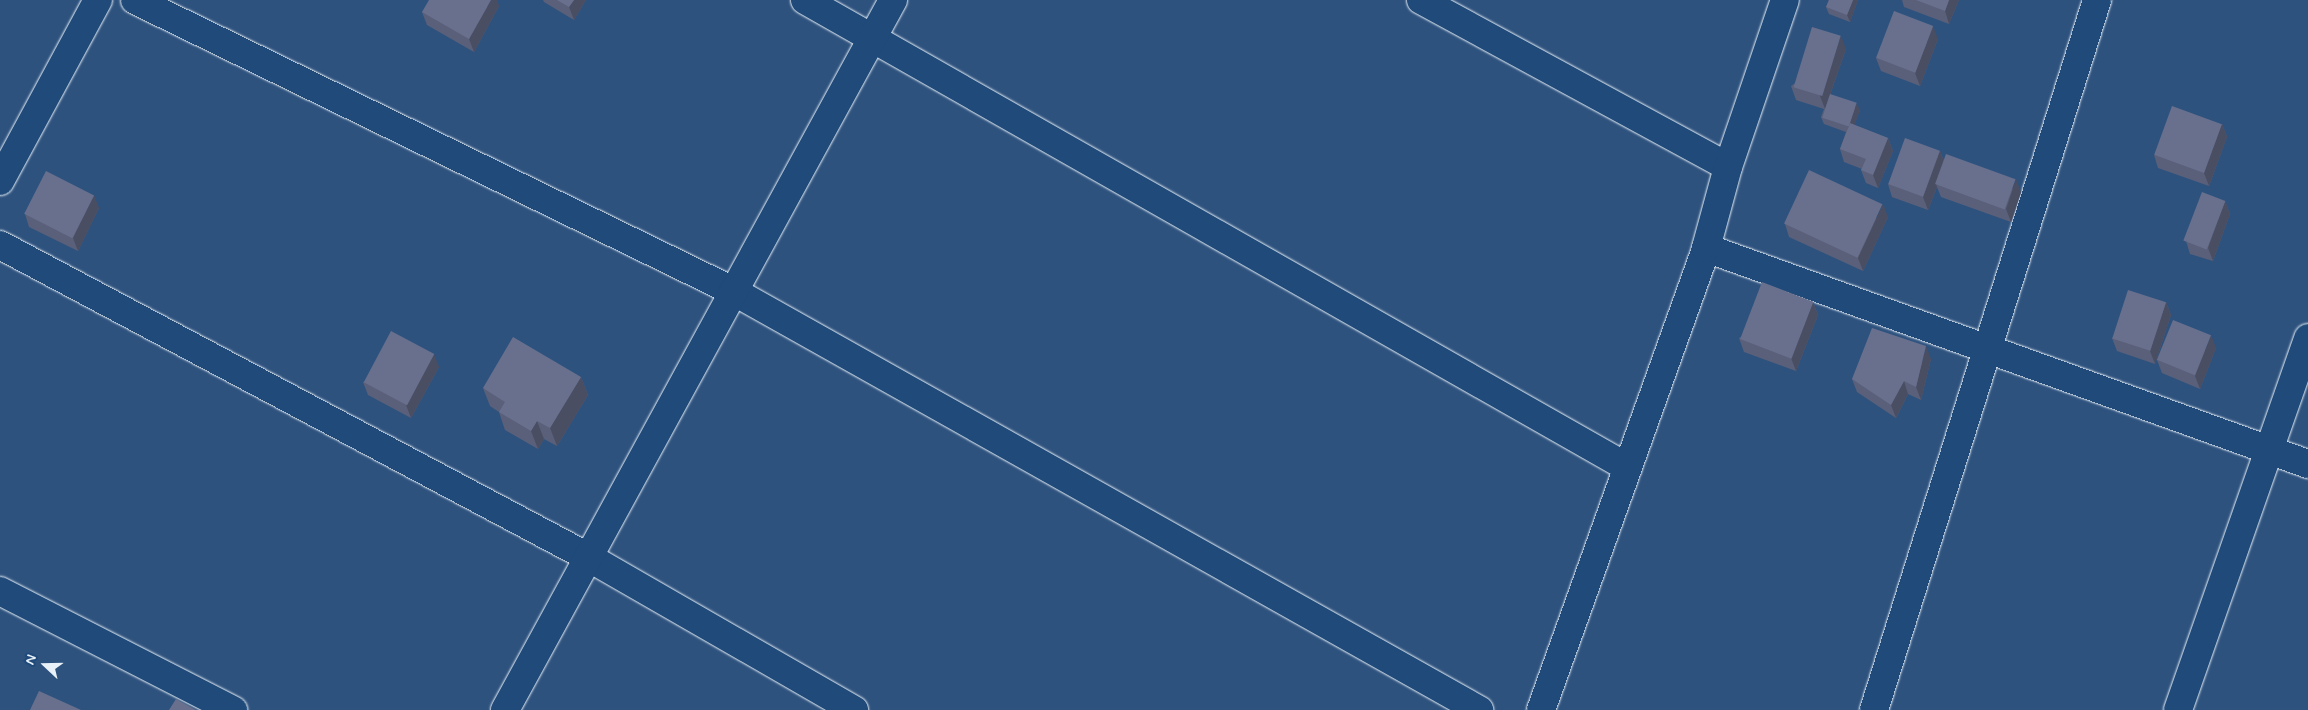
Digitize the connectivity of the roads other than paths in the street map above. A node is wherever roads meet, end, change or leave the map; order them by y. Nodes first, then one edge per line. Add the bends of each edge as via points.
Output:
1 (98, 0) edge
2 (135, 0) edge
3 (805, 0) edge
4 (893, 0) edge
5 (1421, 0) edge
6 (1785, 0) edge
7 (2097, 0) edge
8 (872, 37) junction
9 (1728, 167) junction
10 (0, 181) edge
11 (0, 245) edge
12 (1706, 248) junction
13 (733, 291) junction
14 (2308, 338) edge
15 (1987, 349) junction
16 (2269, 450) junction
17 (2308, 464) edge
18 (1625, 466) junction
19 (588, 557) junction
20 (0, 591) edge
21 (234, 710) edge
22 (505, 710) edge
23 (854, 710) edge
24 (1479, 710) edge
25 (1541, 710) edge
26 (1874, 710) edge
27 (2178, 710) edge

1 - 10 street
2 - 13 street
3 - 8 street
4 - 8 street
5 - 9 street
6 - 9 street
7 - 15 street
8 - 13 street
8 - 18 street
9 - 12 street
11 - 19 street
12 - 15 street
12 - 18 street
13 - 19 street
13 - 24 street
14 - 16 street
15 - 16 street
15 - 26 street
16 - 17 street
16 - 27 street
18 - 25 street
19 - 22 street
19 - 23 street
20 - 21 street

